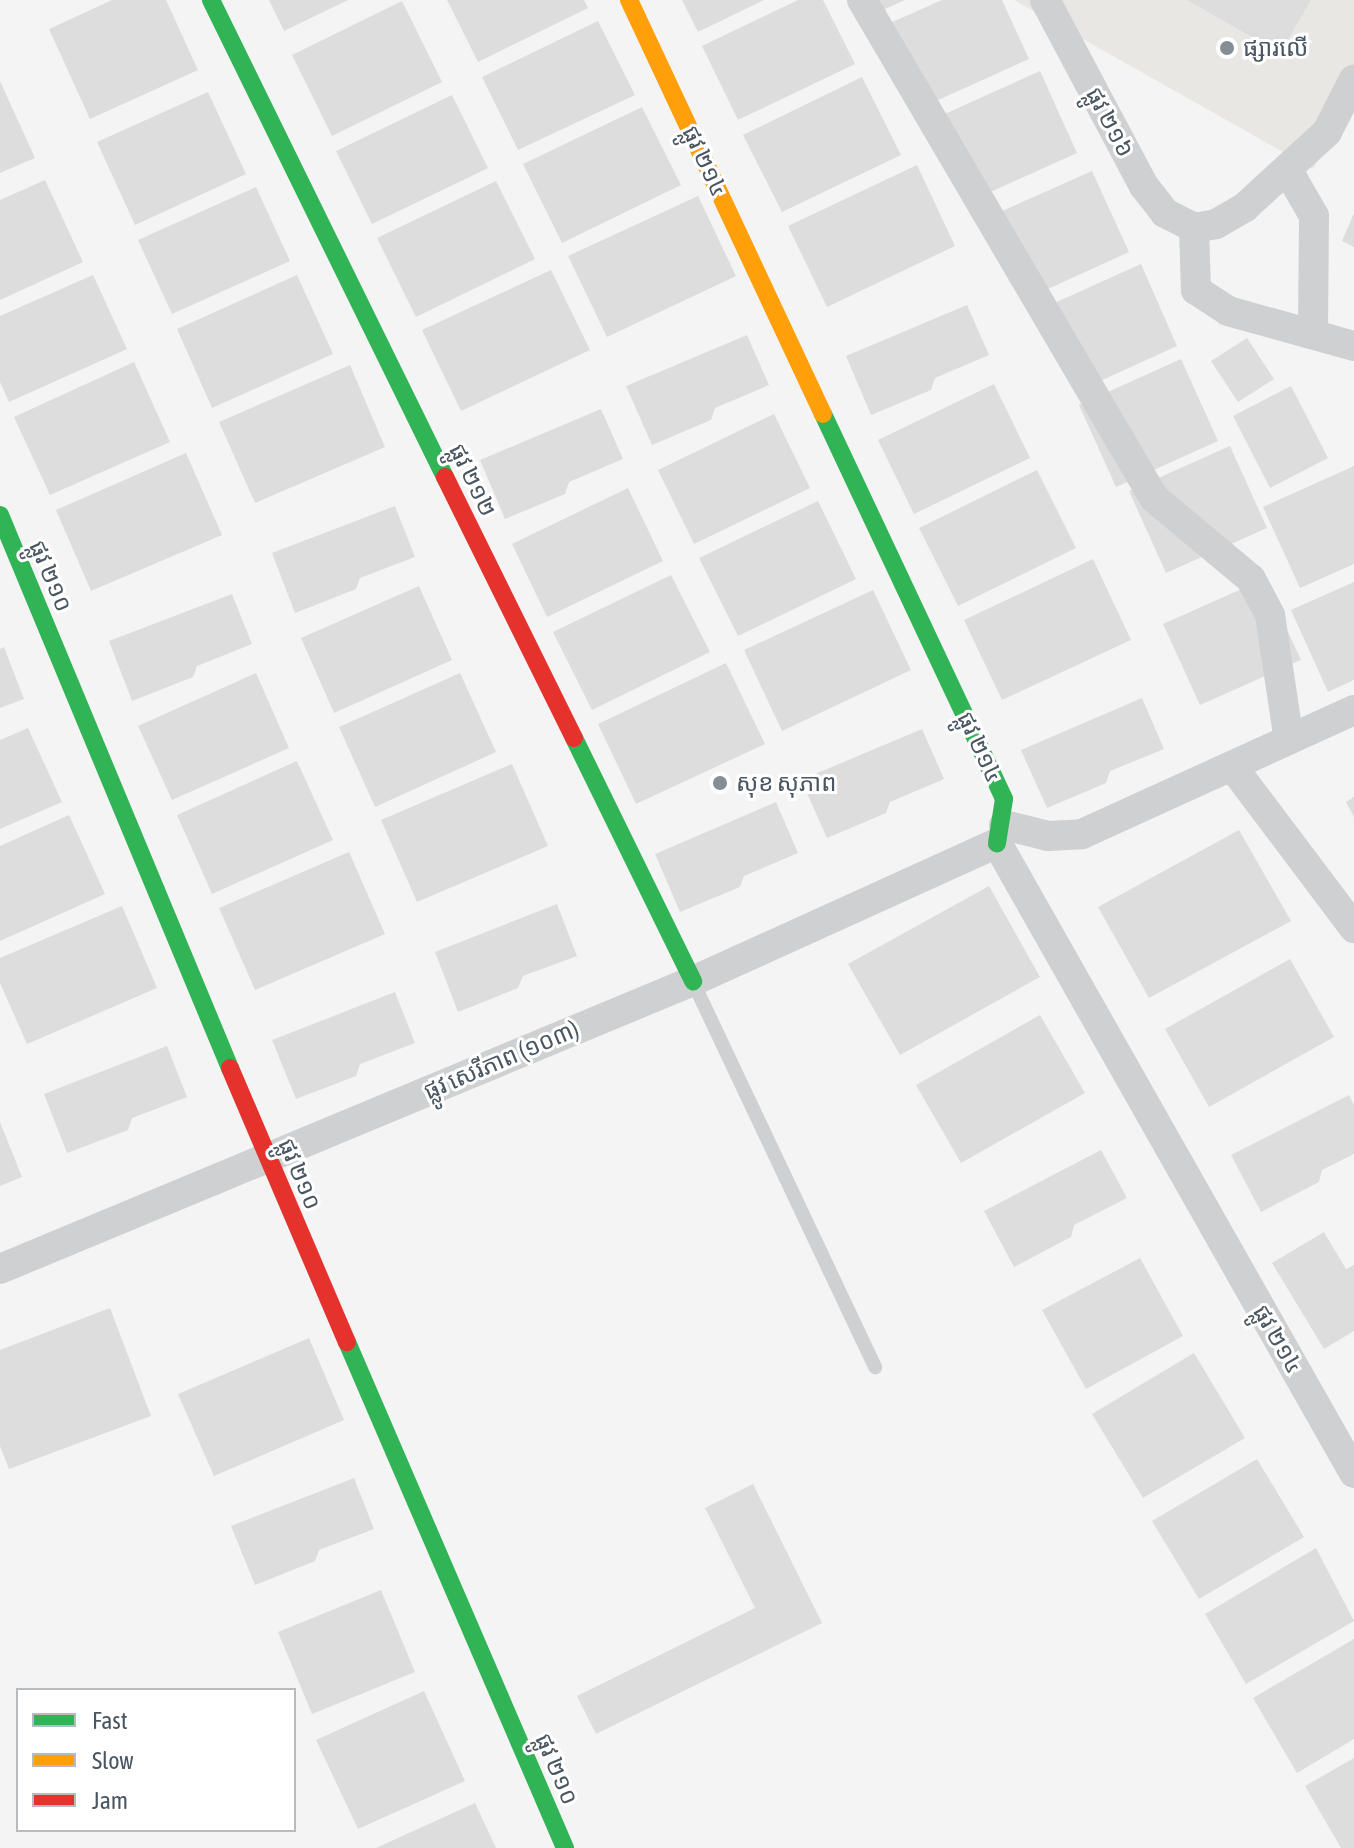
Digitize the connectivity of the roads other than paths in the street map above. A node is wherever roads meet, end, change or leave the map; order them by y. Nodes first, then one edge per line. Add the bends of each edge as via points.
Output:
1 (211, 0) edge
2 (629, 0) edge
3 (862, 0) edge
4 (1045, 0) edge
5 (1354, 79) edge
6 (1287, 169) junction
7 (1194, 228) junction
8 (1313, 332) junction
9 (1354, 346) edge
10 (0, 515) edge
11 (1354, 710) edge
12 (1289, 740) junction
13 (1232, 766) junction
14 (1001, 834) junction
15 (1354, 928) edge
16 (693, 981) junction
17 (267, 1157) junction
18 (0, 1269) edge
19 (875, 1367) dead end
20 (1354, 1473) edge
21 (565, 1848) edge

1 - 16 street, ផ្លូវ ២១២
2 - 14 street, ផ្លូវ ២១៤ via 1004,799
3 - 12 street via 1154,498 1251,579 1270,615
4 - 7 street, ផ្លូវ ២១៦ via 1144,186 1165,213
5 - 6 street via 1327,132
6 - 7 street via 1245,207 1216,224
6 - 8 street via 1314,216
7 - 8 street via 1196,290 1228,311
8 - 9 street
10 - 17 street, ផ្លូវ ២១០
11 - 12 street
12 - 13 street
13 - 14 street via 1082,834
13 - 15 street
14 - 16 street, ផ្លូវ សេរីភាព (១០៣)
14 - 20 street, ផ្លូវ ២១៤
16 - 17 street, ផ្លូវ សេរីភាព (១០៣)
16 - 19 lane
17 - 18 street, ផ្លូវ សេរីភាព (១០៣)
17 - 21 street, ផ្លូវ ២១០

